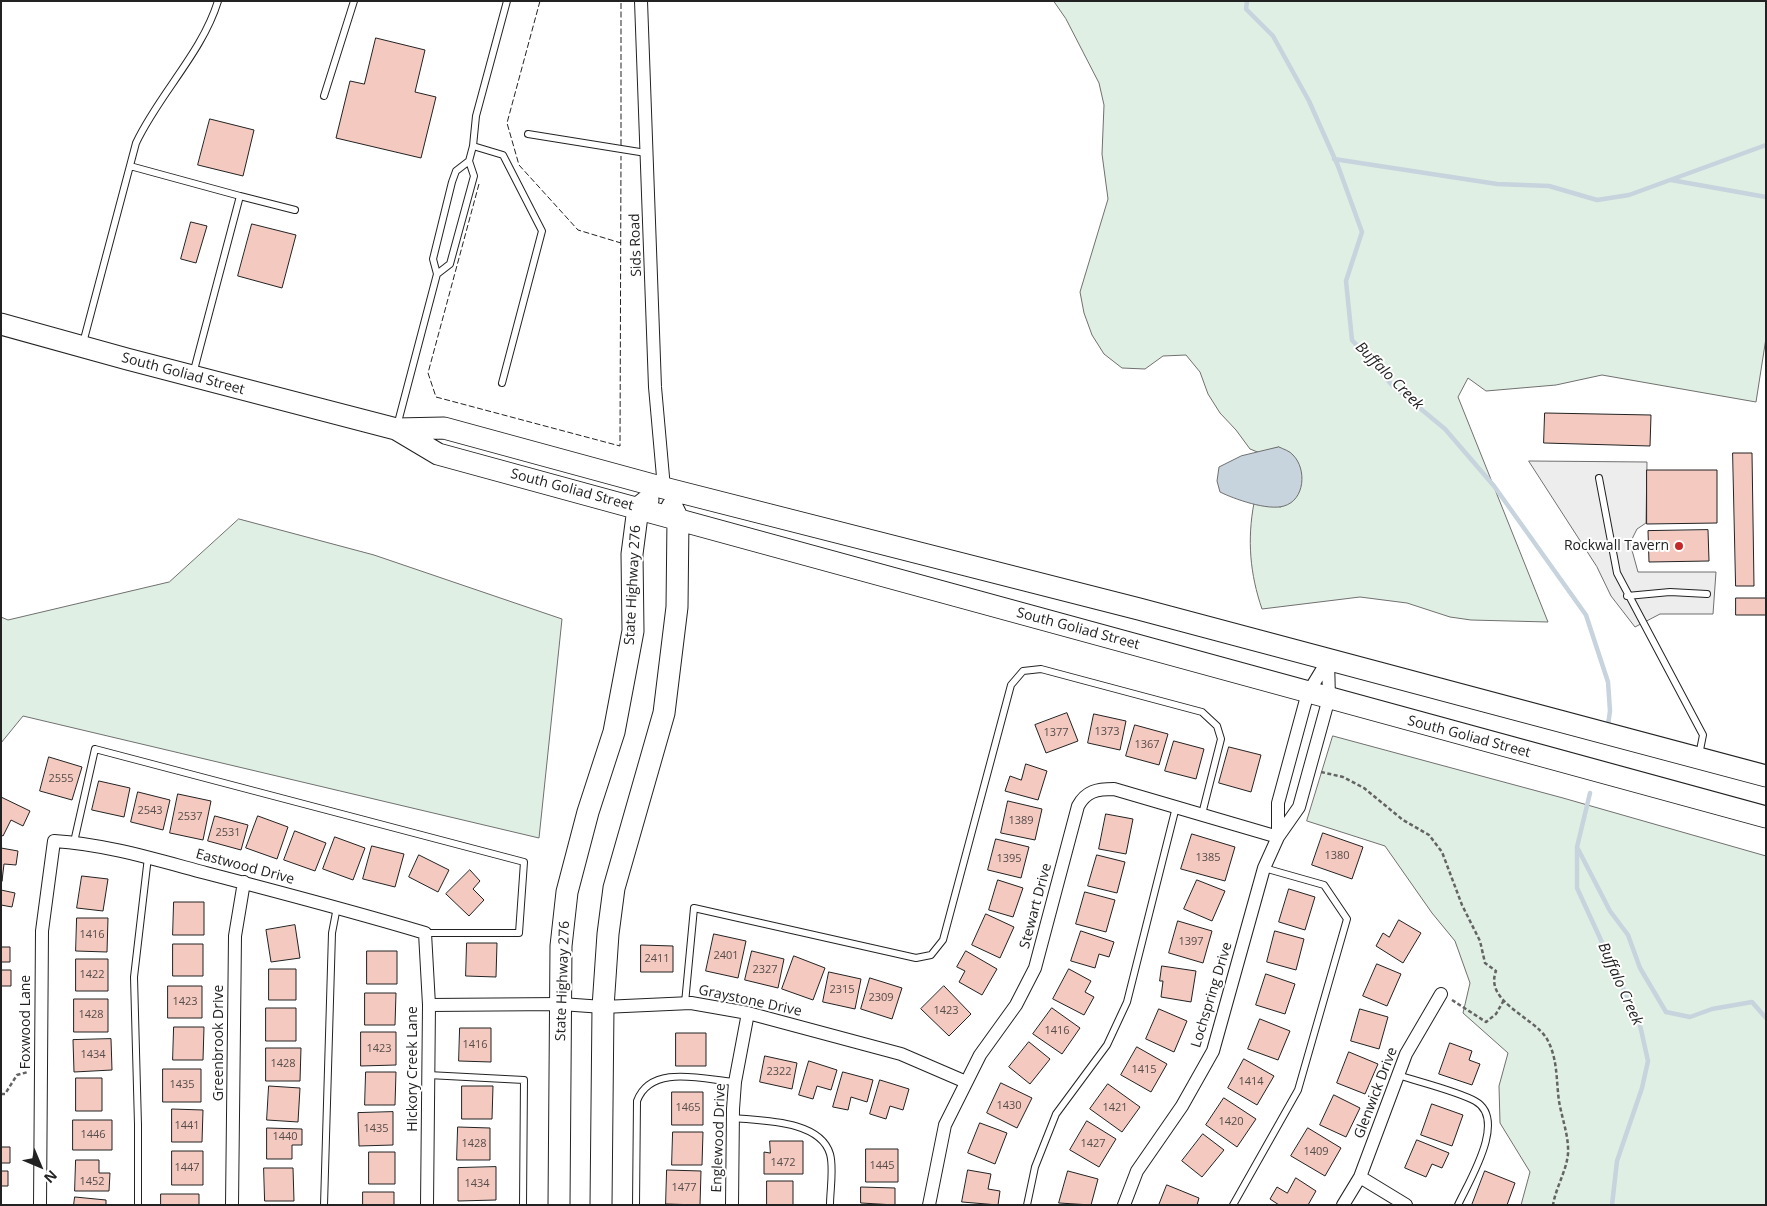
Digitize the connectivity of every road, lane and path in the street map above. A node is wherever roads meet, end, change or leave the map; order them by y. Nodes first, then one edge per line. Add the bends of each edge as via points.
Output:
1 (218, 1) edge
2 (354, 1) edge
3 (507, 1) edge
4 (641, 1) edge
5 (324, 96) dead end
6 (528, 134) dead end
7 (472, 146) junction
8 (646, 153) junction
9 (469, 161) junction
10 (130, 166) junction
11 (240, 196) junction
12 (295, 210) dead end
13 (438, 274) junction
14 (1, 324) edge
15 (82, 347) junction
16 (193, 376) junction
17 (502, 383) dead end
18 (396, 429) junction
19 (1599, 478) dead end
20 (664, 488) junction
21 (638, 508) junction
22 (678, 519) junction
23 (1707, 594) dead end
24 (1627, 596) junction
25 (1328, 660) junction
26 (1308, 693) junction
27 (1329, 698) junction
28 (1699, 756) junction
29 (1319, 771) dead end
30 (1766, 776) edge
31 (1176, 807) junction
32 (1202, 814) junction
33 (1766, 817) edge
34 (1278, 837) junction
35 (54, 840) joint
36 (74, 842) junction
37 (148, 857) junction
38 (1264, 868) junction
39 (244, 882) junction
40 (337, 907) junction
41 (425, 933) junction
42 (1441, 994) joint
43 (1504, 1000) junction
44 (685, 1003) junction
45 (561, 1004) junction
46 (429, 1005) junction
47 (603, 1007) junction
48 (748, 1013) junction
49 (41, 1068) junction
50 (428, 1075) junction
51 (1398, 1075) junction
52 (735, 1082) junction
53 (966, 1082) junction
54 (1, 1094) edge
55 (733, 1118) junction
56 (1360, 1177) junction
57 (40, 1205) edge
58 (138, 1205) edge
59 (232, 1205) edge
60 (324, 1205) edge
61 (427, 1205) edge
62 (523, 1205) edge
63 (559, 1205) edge
64 (601, 1205) edge
65 (636, 1205) edge
66 (732, 1205) edge
67 (830, 1205) edge
68 (928, 1205) edge
69 (1027, 1205) edge
70 (1124, 1205) edge
71 (1233, 1205) edge
72 (1343, 1205) edge
73 (1406, 1205) edge
74 (1458, 1205) edge
75 (1553, 1205) edge

1 - 10 lane via 208,26 144,126
2 - 5 lane
3 - 7 lane via 476,116
4 - 8 street, Sids Road
6 - 8 lane
7 - 9 lane
7 - 17 lane via 503,155 542,230
8 - 20 street, Sids Road via 655,387
9 - 13 lane via 474,176 450,264
9 - 13 lane via 456,171 452,182 433,259
10 - 11 lane
10 - 15 lane
11 - 12 lane
11 - 16 lane
13 - 18 lane
14 - 15 main road, South Goliad Street
15 - 16 main road, South Goliad Street
16 - 18 main road, South Goliad Street
18 - 20 main road, South Goliad Street via 444,428
18 - 21 main road, South Goliad Street via 438,454
19 - 24 lane via 1610,548
20 - 21 main road, State Highway 276
20 - 22 main road
20 - 25 main road, South Goliad Street
21 - 22 main road, South Goliad Street
21 - 45 main road, State Highway 276 via 632,554 634,631 614,732 567,892 561,946
22 - 26 main road, South Goliad Street
22 - 47 main road via 677,607 664,713 614,888
23 - 24 lane via 1670,592
24 - 28 lane via 1703,735
25 - 26 street, Lochspring Drive
25 - 27 street, Lochspring Drive
25 - 28 main road, South Goliad Street
26 - 27 main road, South Goliad Street
26 - 34 street, Lochspring Drive via 1278,803
27 - 33 main road, South Goliad Street
27 - 34 street, Lochspring Drive via 1299,807
28 - 30 main road, South Goliad Street
29 - 43 path via 1343,777 1364,788 1436,842 1480,941 1485,963 1496,970 1494,984
31 - 32 street, Stewart Drive
31 - 53 street, Stewart Drive via 1114,789 1098,789 1083,796 1035,968 1016,1005
31 - 69 lane via 1127,1002 1106,1045 1056,1114 1035,1167
32 - 34 street, Stewart Drive
32 - 44 lane via 1221,740 1217,726 1202,712 1041,669 1023,671 1011,685 943,940 931,955 916,958 694,908
34 - 38 street, Lochspring Drive
35 - 36 street, Eastwood Drive
35 - 49 street, Foxwood Lane via 42,932
36 - 37 street, Eastwood Drive
36 - 41 lane via 95,749 524,862 519,933
37 - 39 street, Eastwood Drive
37 - 58 lane via 134,977
38 - 70 street, Lochspring Drive via 1213,1051 1182,1106 1137,1171
38 - 71 lane via 1324,885 1347,920 1298,1090
39 - 40 street, Eastwood Drive
39 - 59 street, Greenbrook Drive via 234,936
40 - 41 street, Eastwood Drive
40 - 60 lane via 332,933
41 - 46 street, Hickory Creek Lane
42 - 43 path via 1486,1022 1496,1014
42 - 51 street, Glenwick Drive via 1406,1054
43 - 75 path via 1538,1027 1546,1037 1556,1065 1568,1152
44 - 47 street, Graystone Drive
44 - 48 street, Graystone Drive
45 - 46 street, Graystone Drive
45 - 47 street, Graystone Drive
45 - 63 main road, State Highway 276
46 - 50 street, Hickory Creek Lane
47 - 64 main road
48 - 52 street, Englewood Drive
48 - 53 street, Graystone Drive via 901,1054
49 - 54 path via 17,1075 5,1094
49 - 57 street, Foxwood Lane
50 - 61 street, Hickory Creek Lane
50 - 62 lane via 524,1080
51 - 56 street, Glenwick Drive
51 - 74 lane via 1476,1101 1487,1113 1490,1131
52 - 55 street, Englewood Drive
52 - 65 lane via 667,1076 647,1086 640,1094 637,1101
53 - 68 street, Stewart Drive via 945,1126
55 - 66 street, Englewood Drive
55 - 67 lane via 786,1124 814,1132 824,1141 831,1155
56 - 72 street, Glenwick Drive
56 - 73 street

